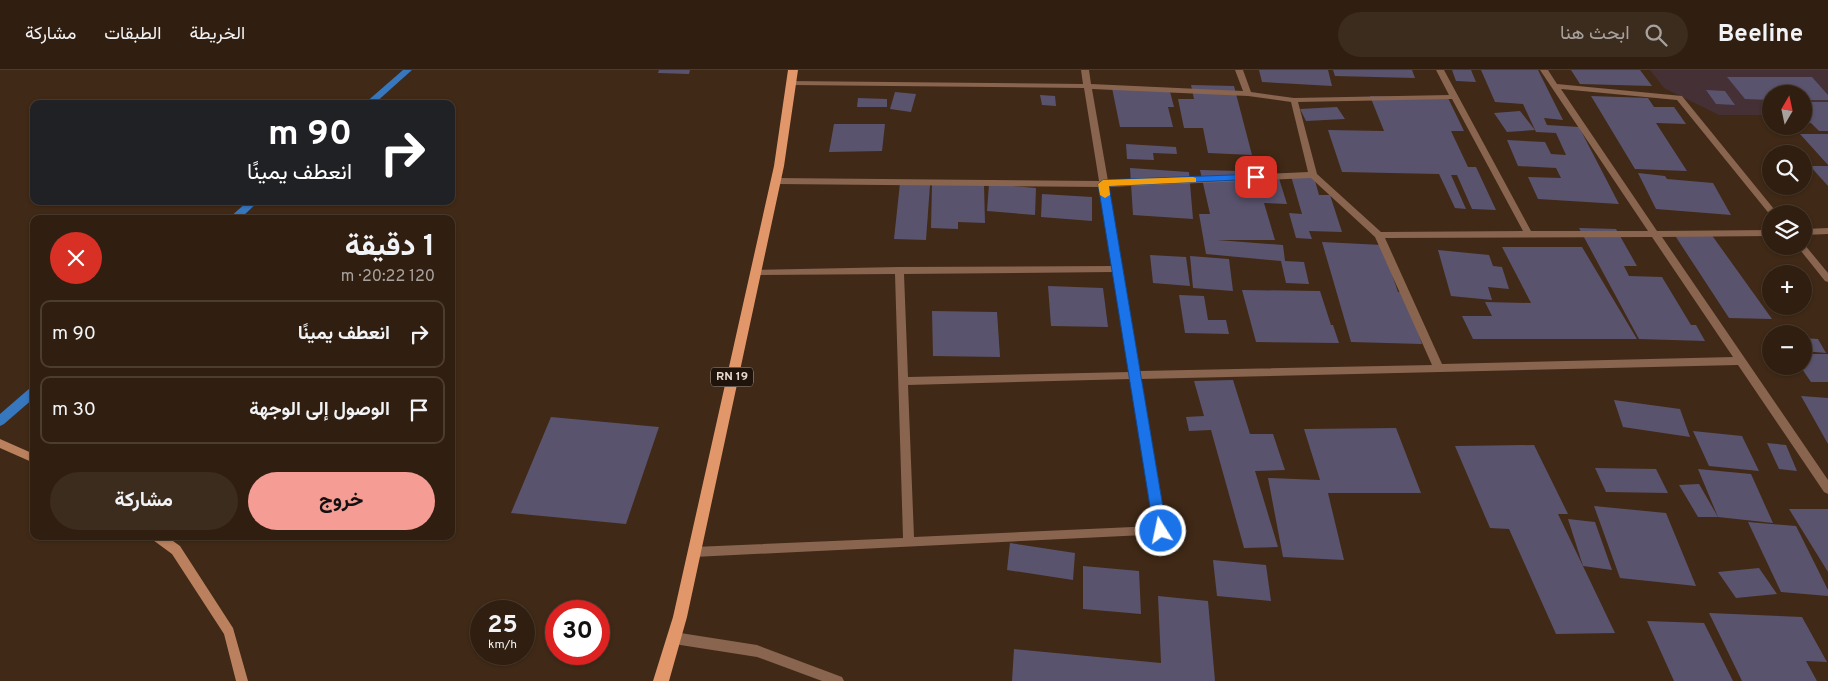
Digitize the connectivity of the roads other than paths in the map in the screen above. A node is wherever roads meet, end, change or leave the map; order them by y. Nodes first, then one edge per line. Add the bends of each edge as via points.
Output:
1 (1085, 70) edge
2 (1239, 70) edge
3 (1440, 70) edge
4 (1544, 70) edge
5 (792, 76) edge
6 (1087, 86) junction
7 (1556, 86) junction
8 (1248, 94) junction
9 (1455, 98) junction
10 (1294, 100) junction
11 (1313, 175) junction
12 (776, 181) junction
13 (1103, 184) junction
14 (1767, 205) edge
15 (1828, 231) edge
16 (1812, 232) edge
17 (1528, 233) junction
18 (1762, 233) edge
19 (1654, 234) junction
20 (1379, 235) junction
21 (1808, 255) edge
22 (1117, 269) junction
23 (899, 270) junction
24 (756, 272) junction
25 (1828, 279) edge
26 (1742, 361) junction
27 (1439, 368) junction
28 (1135, 376) junction
29 (903, 381) junction
30 (0, 443) edge
31 (30, 457) edge
32 (1828, 489) edge
33 (162, 540) edge
34 (909, 542) junction
35 (694, 552) junction
36 (674, 638) junction
37 (242, 681) edge
38 (661, 681) edge
39 (838, 681) edge

1 - 6 street
2 - 8 street
3 - 9 street
4 - 7 street
5 - 6 street
5 - 12 main road, RN 19
6 - 8 street
6 - 13 street
7 - 14 street via 1679,98
7 - 19 street
8 - 10 street
9 - 10 street
9 - 17 street
10 - 11 street
11 - 13 street
11 - 20 street
12 - 13 street
12 - 24 main road, RN 19
13 - 22 street
15 - 16 street
17 - 19 street
17 - 20 street
18 - 19 street
19 - 26 street
20 - 27 street
21 - 25 street
22 - 23 street
22 - 28 street
23 - 24 street
23 - 29 street
24 - 35 main road, RN 19
26 - 27 street
26 - 32 street
27 - 28 street
28 - 29 street
28 - 34 street via 1161,531
29 - 34 street
30 - 31 street
33 - 37 street via 176,550 229,632
34 - 35 street
35 - 36 main road, RN 19
36 - 38 main road, RN 19
36 - 39 street via 757,651

